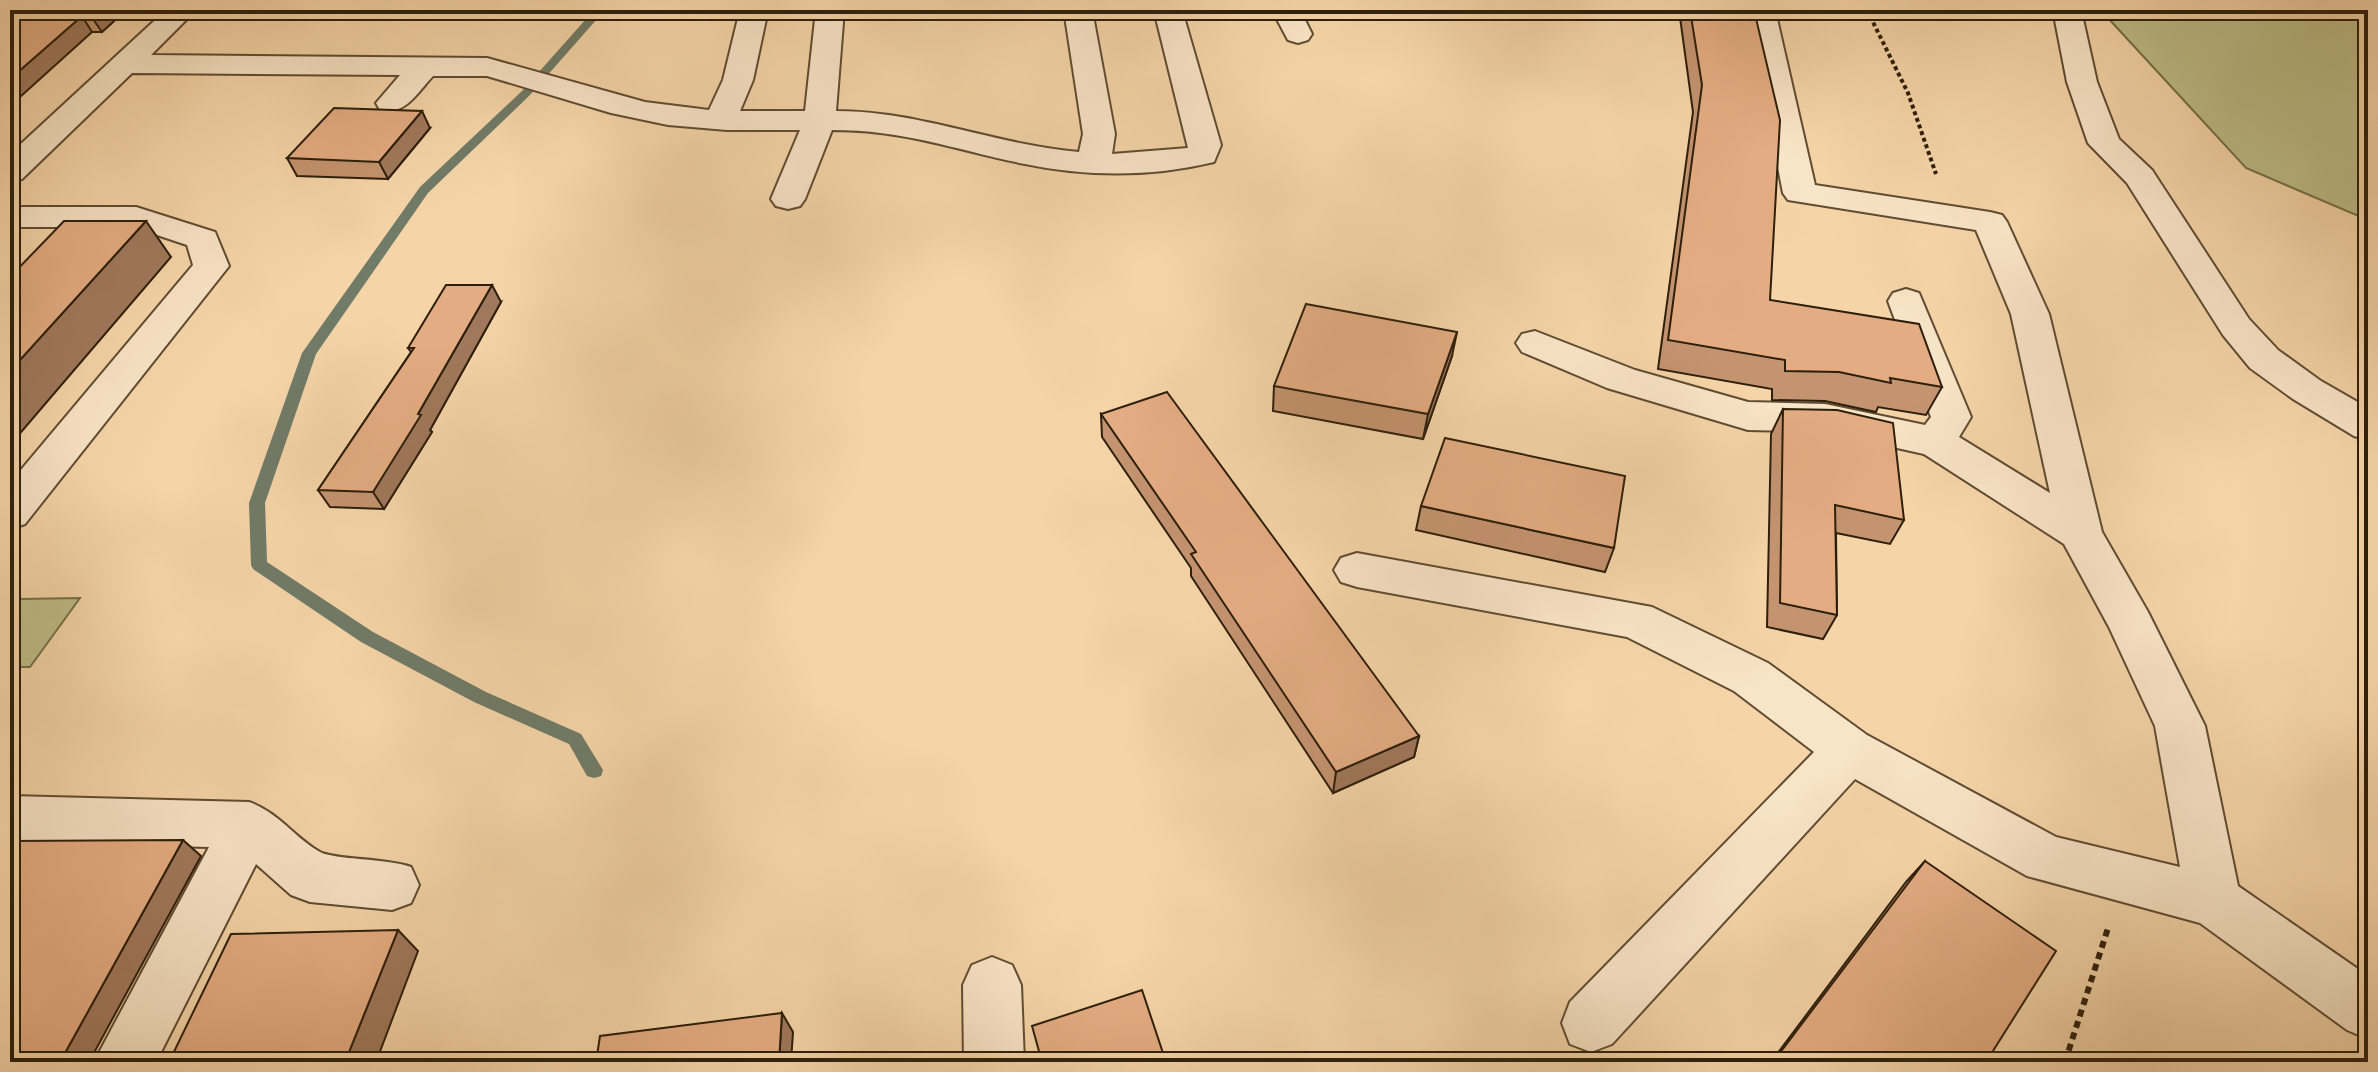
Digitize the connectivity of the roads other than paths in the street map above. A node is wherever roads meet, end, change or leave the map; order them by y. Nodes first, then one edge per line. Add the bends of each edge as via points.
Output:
1 (182, 10) edge
2 (754, 10) edge
3 (830, 10) edge
4 (1078, 10) edge
5 (1168, 10) edge
6 (1761, 10) edge
7 (2067, 10) edge
8 (124, 64) junction
9 (425, 66) junction
10 (391, 103) dead end
11 (721, 120) junction
12 (819, 122) junction
13 (17, 158) edge
14 (1093, 163) junction
15 (788, 199) dead end
16 (10, 217) edge
17 (1906, 301) dead end
18 (1535, 343) dead end
19 (2368, 426) edge
20 (1936, 442) junction
21 (10, 513) edge
22 (2080, 533) junction
23 (1357, 570) dead end
24 (1849, 750) junction
25 (10, 819) edge
26 (249, 825) junction
27 (392, 885) dead end
28 (2214, 901) junction
29 (992, 985) dead end
30 (2368, 1010) edge
31 (1591, 1023) dead end
32 (124, 1062) edge
33 (994, 1062) edge

1 - 8 street
2 - 11 street via 738,80
3 - 12 street
4 - 14 street via 1099,134
5 - 14 street via 1205,145 1203,155 1179,161
6 - 22 street via 1800,193 1990,222 2030,314
7 - 19 street via 2082,82 2104,143 2140,177 2236,327 2264,359
8 - 9 street
8 - 13 street
9 - 10 street
9 - 11 street via 487,67 633,109
11 - 12 street
12 - 14 street via 897,124 1021,154
12 - 15 street
16 - 21 street via 136,217 203,239 211,266
17 - 20 street via 1951,417
18 - 20 street via 1621,379 1748,416 1825,418
20 - 22 street
22 - 28 street via 2180,726
23 - 24 street via 1636,620 1751,677
24 - 28 street via 2046,859
24 - 31 street
25 - 26 street
26 - 27 street via 310,877
26 - 32 street
28 - 30 street
29 - 33 street

